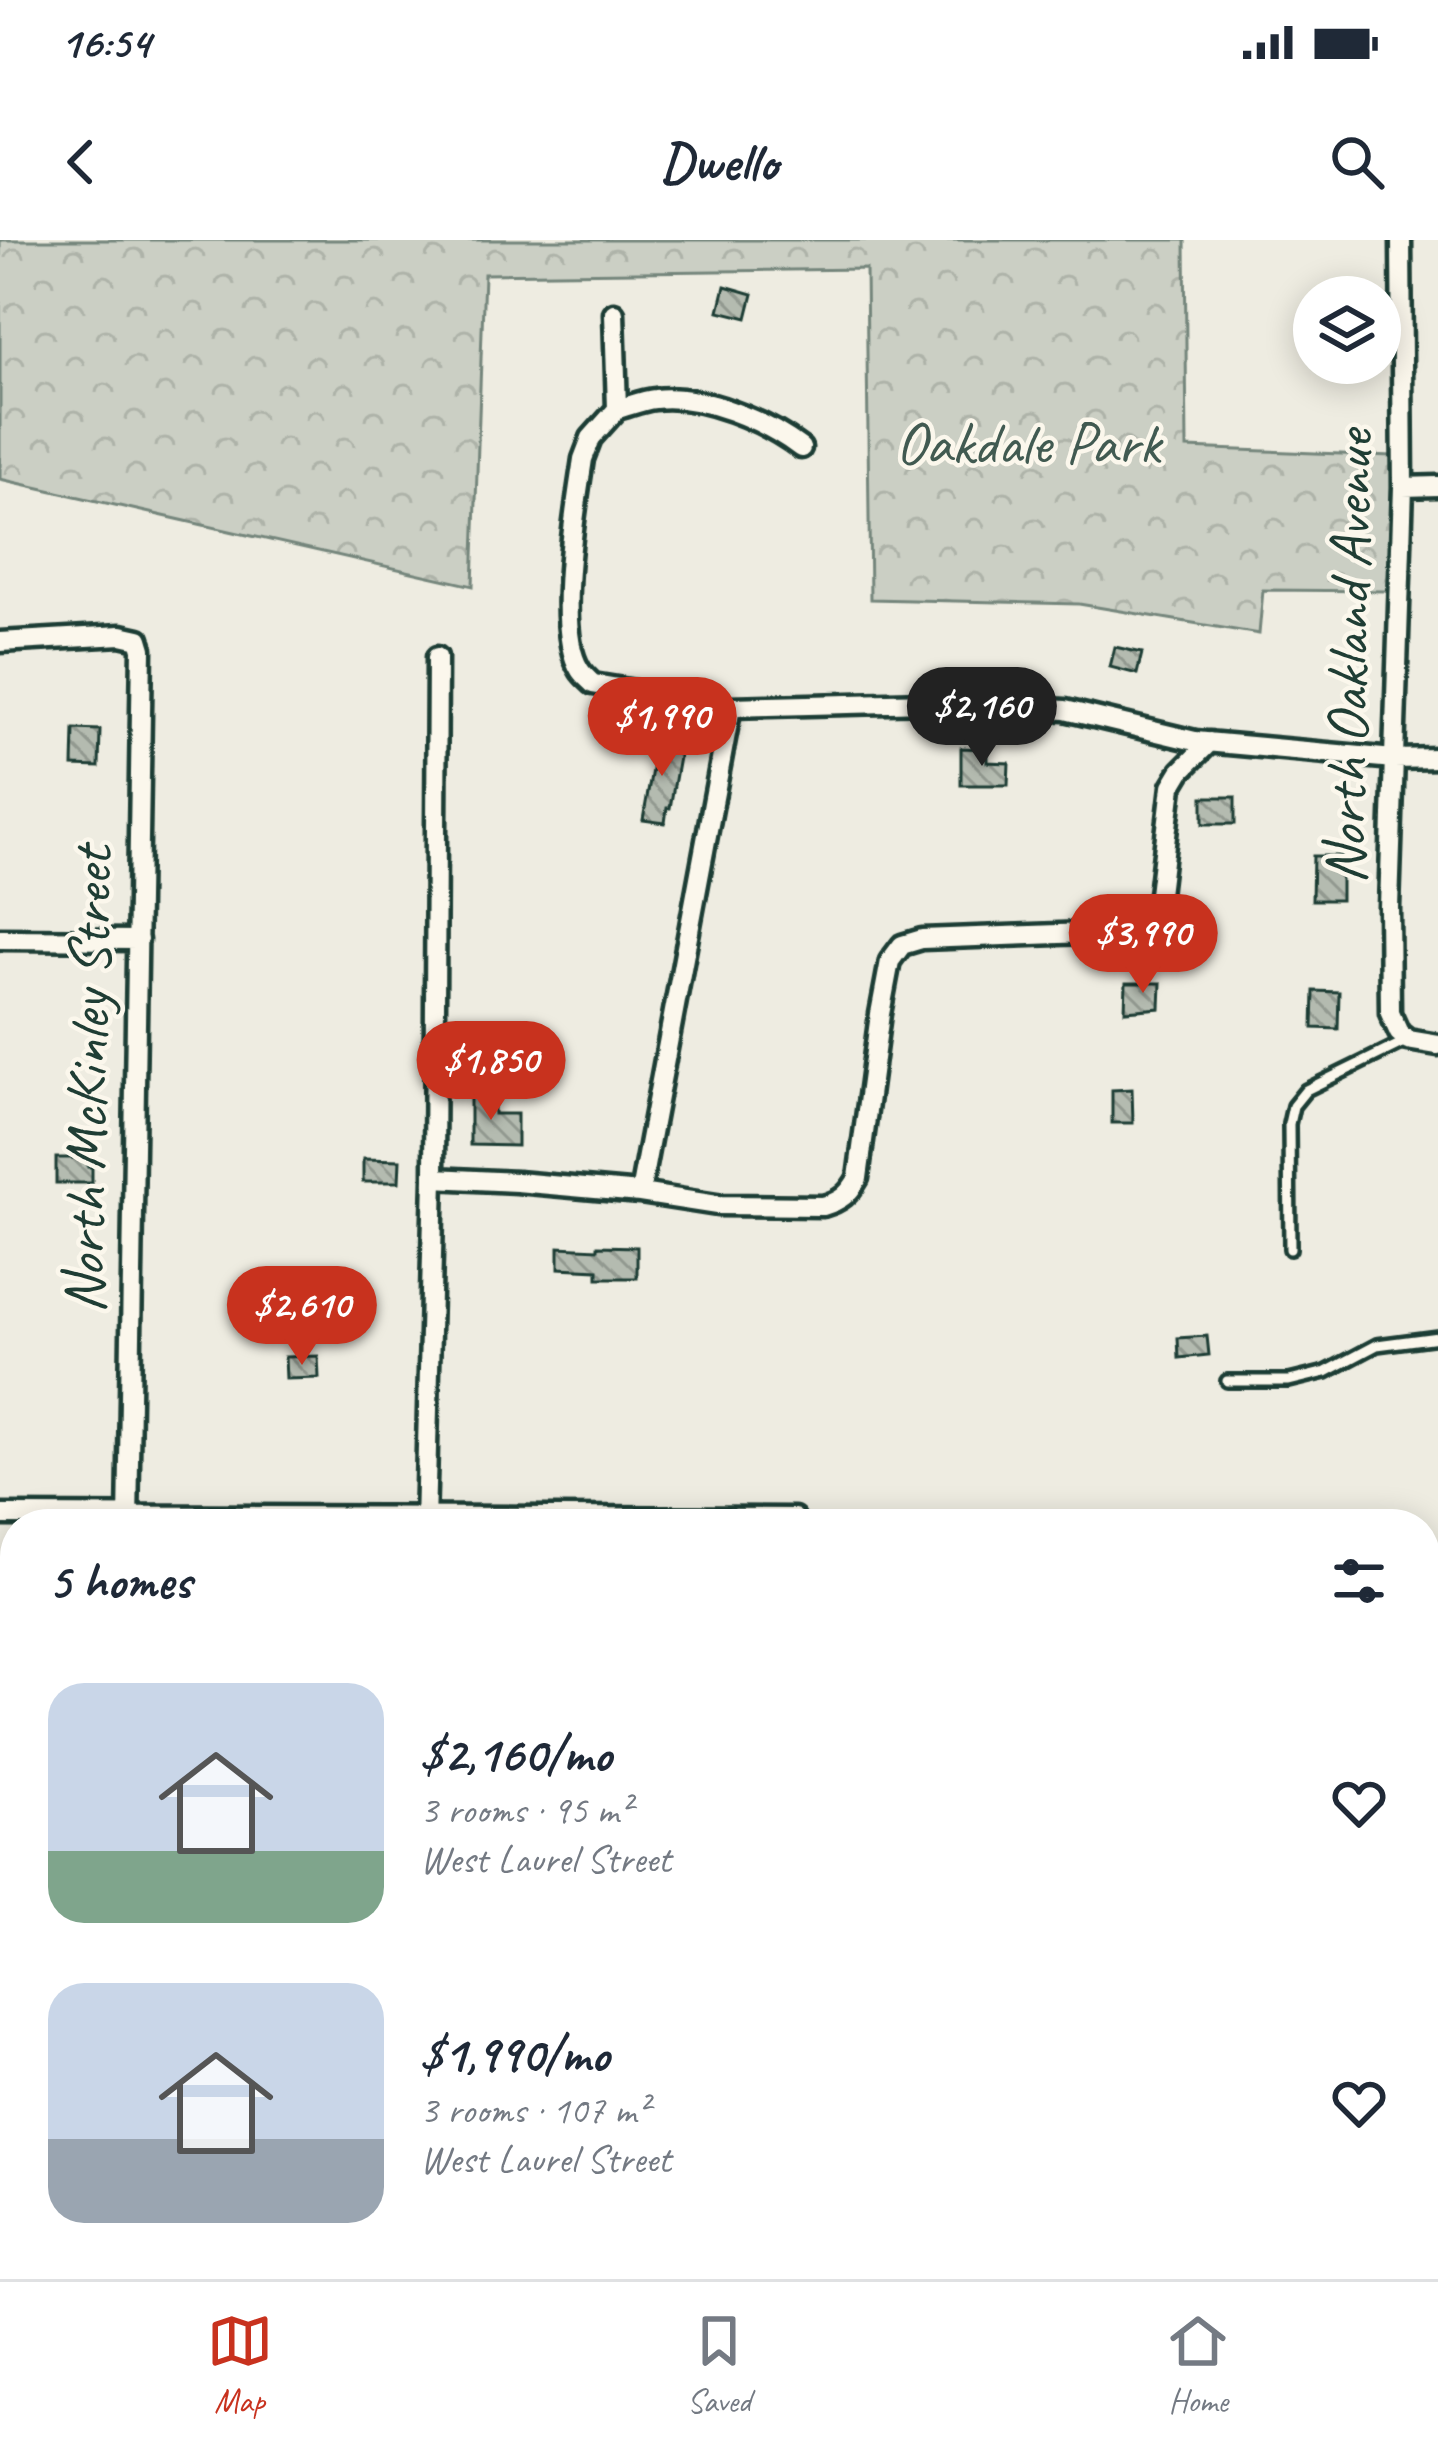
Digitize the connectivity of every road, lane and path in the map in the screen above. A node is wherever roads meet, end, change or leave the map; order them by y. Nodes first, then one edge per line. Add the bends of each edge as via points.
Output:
1 (1401, 240) edge
2 (614, 313) dead end
3 (617, 409) junction
4 (801, 448) dead end
5 (1438, 485) edge
6 (1403, 487) junction
7 (0, 642) edge
8 (437, 657) dead end
9 (731, 707) junction
10 (1210, 742) junction
11 (1438, 758) edge
12 (1394, 759) junction
13 (0, 939) edge
14 (138, 940) junction
15 (1408, 1040) junction
16 (1438, 1045) edge
17 (434, 1178) junction
18 (640, 1193) junction
19 (1290, 1249) dead end
20 (1438, 1337) edge
21 (1226, 1381) dead end
22 (128, 1509) edge
23 (425, 1509) edge

1 - 6 street, North Oakland Avenue
2 - 3 street
3 - 4 street via 655,399 712,404
3 - 9 street via 583,459 567,600 578,668 593,684
5 - 6 street
6 - 12 street, North Oakland Avenue
7 - 14 street, North McKinley Street via 139,639
8 - 17 street
9 - 10 street via 928,702 1065,710
9 - 18 street
10 - 12 street
10 - 18 street via 1172,786 1157,911 1143,932 902,945 890,961 858,1178 849,1193 823,1206 717,1205
11 - 12 street
12 - 15 street, North Oakland Avenue via 1390,1013
13 - 14 street
14 - 22 street, North McKinley Street
15 - 16 street
15 - 19 lane via 1306,1090 1293,1106
17 - 18 street
17 - 23 street
20 - 21 lane via 1377,1345 1288,1381

